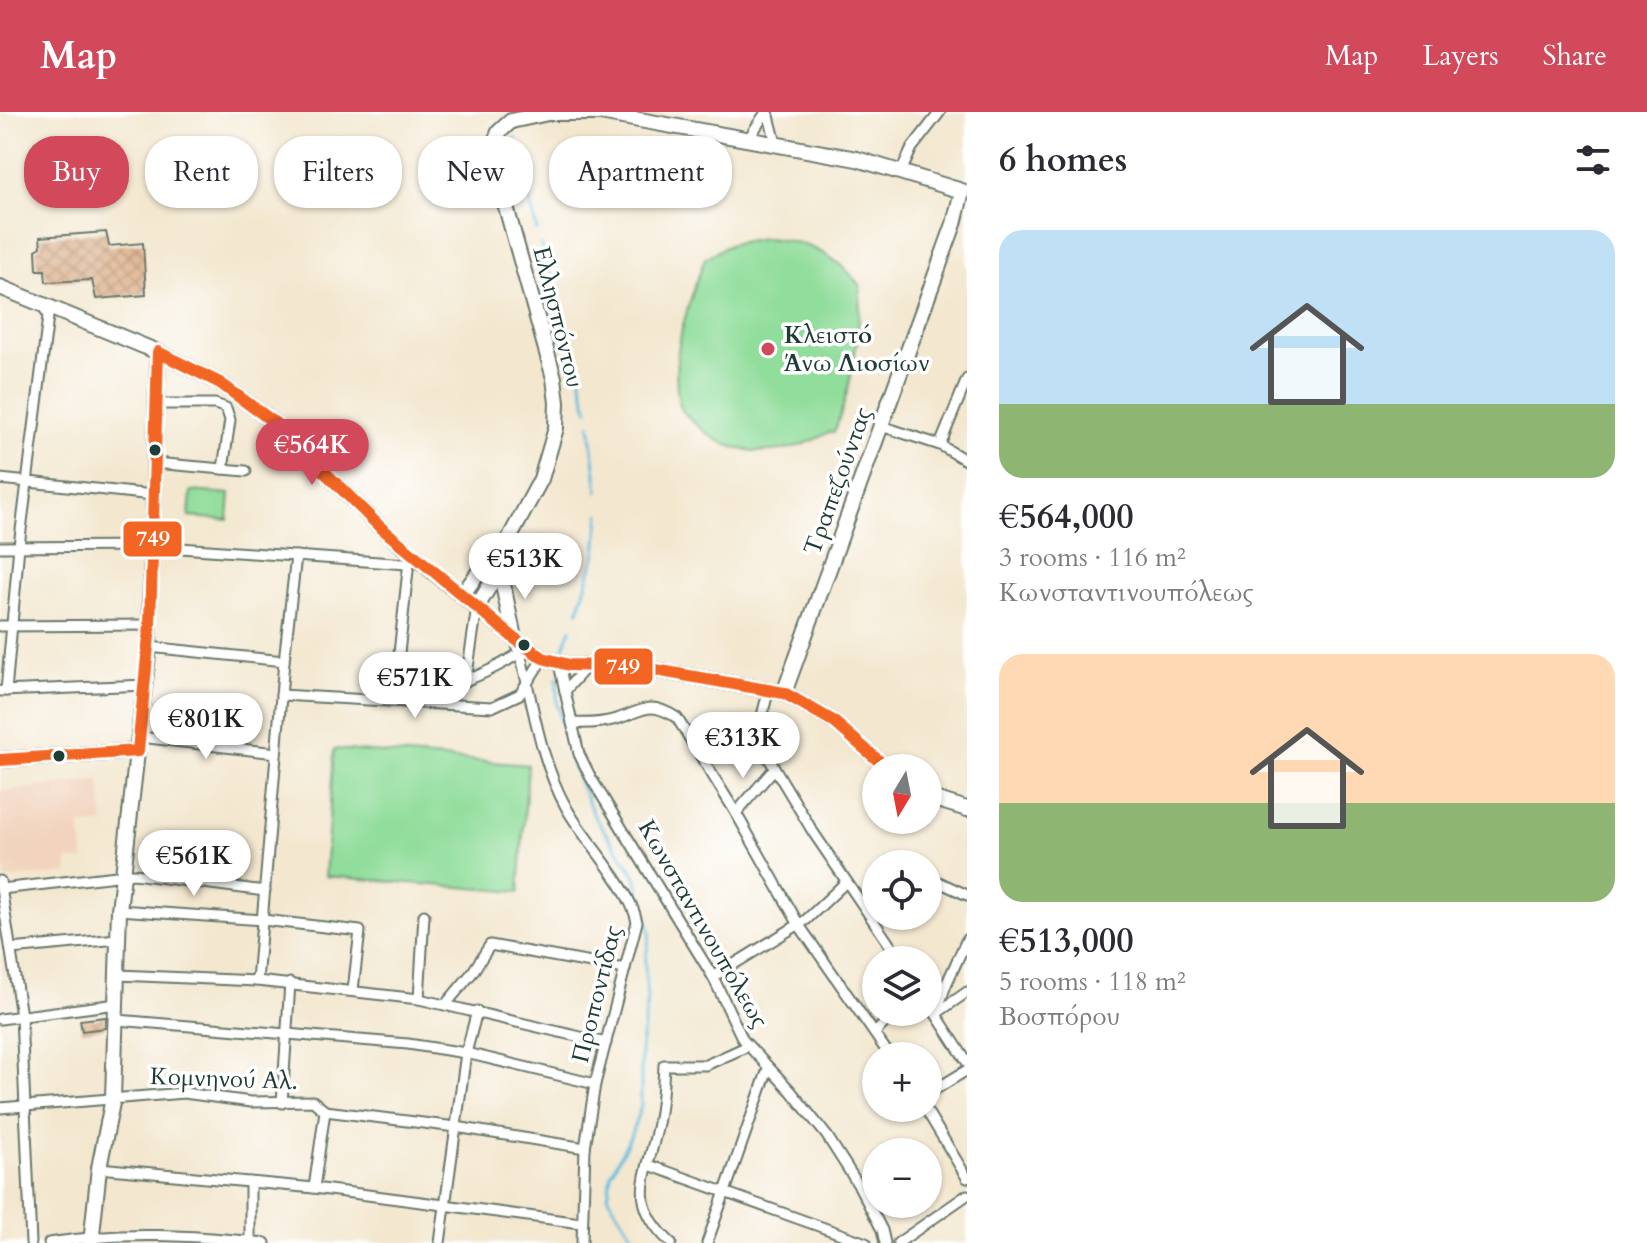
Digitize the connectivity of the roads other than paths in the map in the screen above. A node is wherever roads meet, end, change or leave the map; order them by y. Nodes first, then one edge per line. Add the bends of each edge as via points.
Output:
1 (767, 112) edge
2 (940, 112) edge
3 (749, 138) junction
4 (776, 143) junction
5 (901, 172) junction
6 (964, 192) edge
7 (0, 287) edge
8 (44, 306) junction
9 (158, 352) junction
10 (967, 379) edge
11 (155, 404) junction
12 (881, 426) junction
13 (940, 445) junction
14 (967, 461) edge
15 (154, 463) junction
16 (223, 469) junction
17 (246, 471) dead end
18 (0, 479) edge
19 (27, 482) junction
20 (153, 495) junction
21 (19, 546) junction
22 (152, 546) junction
23 (0, 547) edge
24 (502, 552) junction
25 (296, 556) junction
26 (411, 560) junction
27 (500, 570) junction
28 (463, 594) junction
29 (477, 607) junction
30 (12, 625) junction
31 (150, 625) junction
32 (0, 626) edge
33 (514, 638) junction
34 (149, 647) junction
35 (520, 653) junction
36 (543, 658) junction
37 (284, 661) junction
38 (559, 664) junction
39 (588, 665) junction
40 (466, 681) junction
41 (528, 684) junction
42 (146, 685) junction
43 (3, 691) edge
44 (565, 691) junction
45 (776, 691) junction
46 (281, 695) junction
47 (572, 723) junction
48 (139, 744) junction
49 (276, 753) junction
50 (871, 754) edge
51 (0, 760) edge
52 (774, 769) junction
53 (942, 801) edge
54 (967, 809) edge
55 (736, 813) junction
56 (122, 875) junction
57 (846, 882) junction
58 (942, 883) edge
59 (1, 885) edge
60 (265, 891) junction
61 (967, 895) edge
62 (119, 910) junction
63 (424, 915) dead end
64 (263, 920) junction
65 (799, 925) junction
66 (3, 928) edge
67 (118, 939) junction
68 (967, 939) edge
69 (890, 946) edge
70 (11, 949) junction
71 (625, 969) junction
72 (118, 975) junction
73 (713, 977) junction
74 (257, 981) junction
75 (290, 983) junction
76 (353, 990) junction
77 (967, 992) edge
78 (942, 997) edge
79 (419, 999) junction
80 (117, 1004) junction
81 (446, 1004) junction
82 (942, 1010) edge
83 (477, 1011) junction
84 (21, 1016) junction
85 (0, 1019) edge
86 (117, 1020) junction
87 (942, 1023) edge
88 (882, 1026) edge
89 (875, 1033) junction
90 (286, 1034) junction
91 (881, 1042) edge
92 (606, 1043) junction
93 (748, 1046) junction
94 (466, 1053) junction
95 (967, 1062) edge
96 (768, 1069) junction
97 (967, 1070) edge
98 (595, 1084) junction
99 (942, 1085) edge
100 (113, 1098) junction
101 (282, 1103) junction
102 (26, 1106) junction
103 (0, 1108) edge
104 (325, 1111) junction
105 (933, 1122) edge
106 (456, 1127) junction
107 (585, 1148) junction
108 (649, 1165) junction
109 (99, 1168) junction
110 (967, 1178) edge
111 (250, 1182) junction
112 (314, 1188) junction
113 (725, 1191) junction
114 (967, 1195) edge
115 (445, 1206) junction
116 (581, 1223) junction
117 (91, 1239) edge
118 (250, 1242) edge
119 (31, 1243) edge
120 (49, 1243) edge
121 (265, 1243) edge
122 (440, 1243) edge
123 (582, 1243) edge
124 (671, 1243) edge
125 (707, 1243) edge
126 (866, 1243) edge
127 (885, 1243) edge
128 (898, 1243) edge

1 - 3 street
1 - 4 street
2 - 5 street
3 - 4 street
3 - 24 street, Ελλησπόντου via 600,113 524,117 499,132 494,144 497,175 557,403 556,428 541,479
4 - 5 street
5 - 6 street
6 - 12 street, Τραπεζούντας
7 - 8 street
8 - 9 street
8 - 19 street via 48,317
9 - 11 street
9 - 26 street via 220,383 275,423
10 - 13 street
11 - 15 street
11 - 16 street via 226,408 230,420
12 - 13 street
12 - 45 street, Τραπεζούντας
13 - 14 street
15 - 16 street
15 - 20 street
16 - 17 street
18 - 19 street
19 - 20 street
19 - 21 street
20 - 22 street
21 - 22 street
21 - 23 street
21 - 30 street
22 - 25 street
22 - 31 street
24 - 27 street, Ελλησπόντου
24 - 28 street, Ελλησπόντου
25 - 26 street
25 - 37 street
26 - 28 street
26 - 40 street via 396,681 434,688
27 - 29 street, Ελλησπόντου
27 - 33 street
28 - 29 street
29 - 33 street
29 - 40 street
30 - 31 street
30 - 32 street
30 - 43 street
31 - 34 street
33 - 35 street, Προποντίδας
33 - 36 street
34 - 37 street
34 - 42 street
35 - 40 street
35 - 41 street, Προποντίδας
36 - 38 street
36 - 41 street
37 - 46 street
38 - 39 street
38 - 44 street, Κωνσταντινουπόλεως
39 - 44 street
39 - 45 street via 639,667
41 - 46 street via 514,698 482,708
41 - 71 street, Προποντίδας via 548,767 565,806 635,912 636,931
42 - 43 street
42 - 48 street
44 - 47 street, Κωνσταντινουπόλεως
45 - 50 street via 833,721
45 - 52 street via 763,707 760,734
46 - 49 street
47 - 55 street via 607,721 646,707 666,710 685,729
47 - 73 street, Κωνσταντινουπόλεως via 591,778
48 - 49 street
48 - 51 street
48 - 56 street
49 - 60 street
52 - 55 street
52 - 57 street
53 - 54 street
55 - 65 street
56 - 59 street
56 - 60 street
56 - 62 street
57 - 65 street
57 - 69 street
58 - 61 street
59 - 66 street
60 - 64 street
62 - 64 street
62 - 67 street
63 - 79 street
64 - 74 street
64 - 76 street via 360,931
65 - 73 street
65 - 89 street
66 - 70 street
67 - 70 street
67 - 72 street
68 - 78 street
70 - 84 street
71 - 81 street via 490,945
71 - 92 street, Προποντίδας
72 - 74 street
72 - 80 street
73 - 93 street, Κωνσταντινουπόλεως
74 - 75 street
75 - 76 street
75 - 90 street
76 - 79 street
77 - 82 street
79 - 81 street
80 - 84 street
80 - 86 street
81 - 83 street
83 - 92 street
83 - 94 street
84 - 85 street
84 - 102 street
86 - 90 street
86 - 100 street
87 - 95 street
88 - 89 street
89 - 91 street
90 - 94 street
90 - 101 street
92 - 98 street, Προποντίδας
93 - 96 street, Κωνσταντινουπόλεως
93 - 108 street via 706,1065 664,1065
94 - 98 street
94 - 106 street
96 - 113 street
96 - 127 street, Κωνσταντινουπόλεως via 827,1136 859,1186
97 - 99 street
98 - 107 street, Προποντίδας
100 - 101 street, Κομνηνού Αλ. via 184,1093
100 - 102 street, Κομνηνού Αλ.
100 - 109 street
101 - 104 street, Κομνηνού Αλ. via 313,1101
102 - 103 street, Κομνηνού Αλ.
102 - 119 street
104 - 106 street, Κομνηνού Αλ.
104 - 112 street
105 - 110 street
106 - 107 street, Κομνηνού Αλ.
106 - 115 street
107 - 116 street, Προποντίδας
108 - 113 street
108 - 124 street via 642,1183 647,1213
109 - 111 street
109 - 117 street
111 - 112 street
111 - 118 street
112 - 115 street
113 - 125 street
113 - 126 street
114 - 128 street
115 - 116 street
115 - 122 street
116 - 123 street, Προποντίδας
117 - 118 street via 146,1235
117 - 120 street
118 - 121 street

